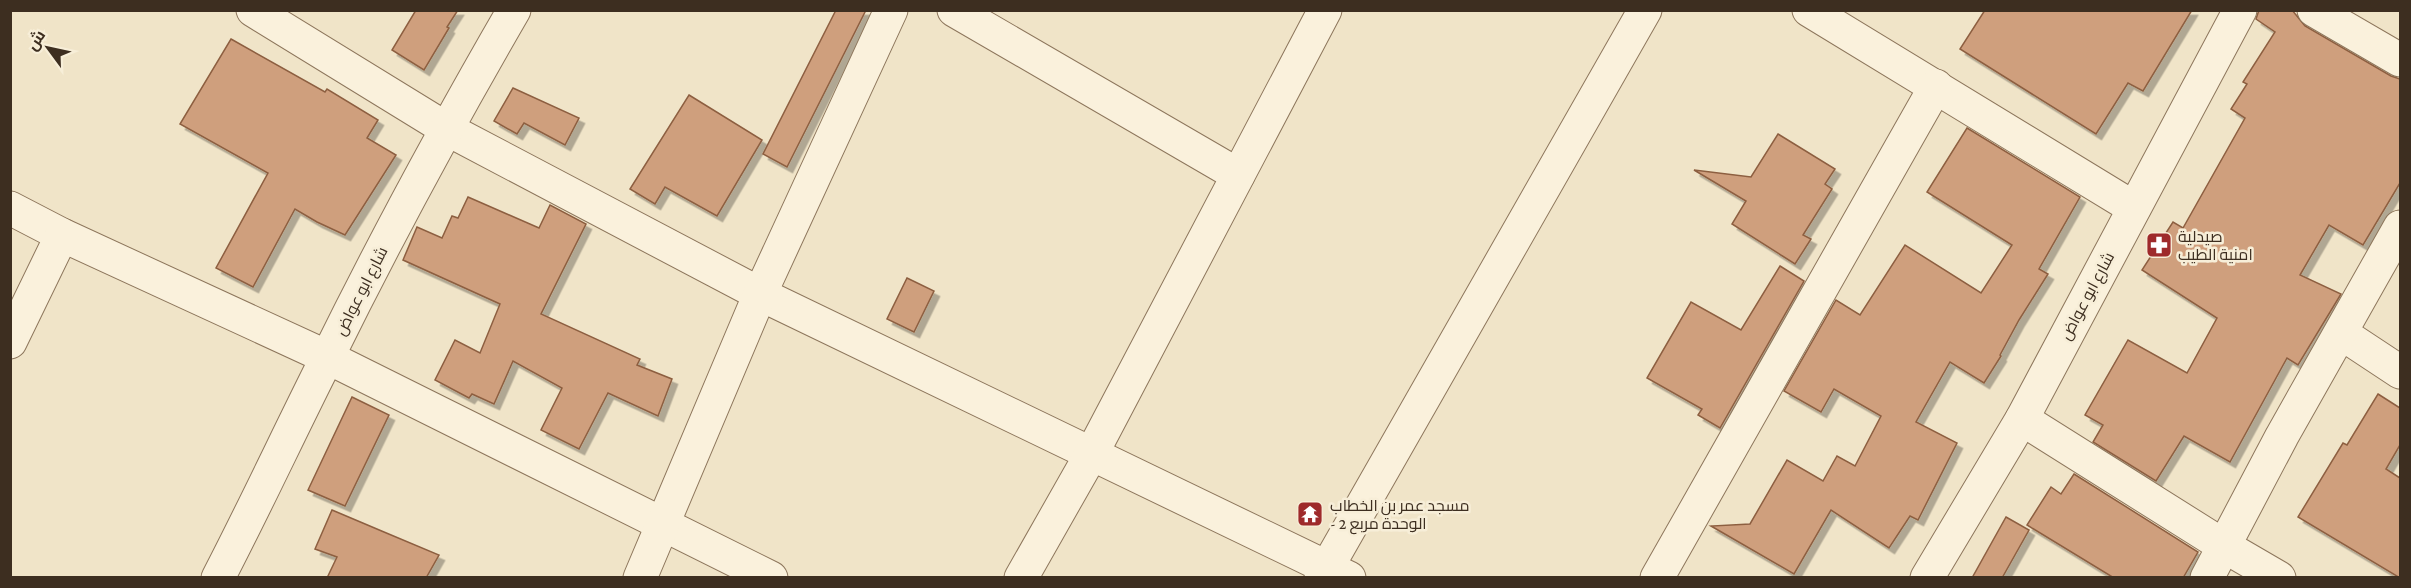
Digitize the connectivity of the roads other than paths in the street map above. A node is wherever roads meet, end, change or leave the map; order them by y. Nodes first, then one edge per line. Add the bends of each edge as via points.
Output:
1 (253, 10) edge
2 (514, 10) edge
3 (891, 10) edge
4 (954, 10) edge
5 (1325, 10) edge
6 (1645, 10) edge
7 (1809, 10) edge
8 (2240, 10) edge
9 (2314, 10) edge
10 (2400, 60) edge
11 (1936, 86) junction
12 (445, 128) junction
13 (1238, 175) junction
14 (10, 208) edge
15 (2134, 208) junction
16 (2400, 227) edge
17 (62, 235) junction
18 (760, 294) junction
19 (2341, 333) junction
20 (10, 342) edge
21 (327, 357) junction
22 (2400, 372) edge
23 (2022, 419) junction
24 (1092, 453) junction
25 (663, 523) junction
26 (2224, 546) junction
27 (1332, 574) edge
28 (218, 578) edge
29 (640, 578) edge
30 (771, 578) edge
31 (1021, 578) edge
32 (1657, 578) edge
33 (1927, 578) edge
34 (2208, 578) edge
35 (2279, 578) edge

1 - 12 street
2 - 12 street, شارع ابو عواض
3 - 18 street
4 - 13 street
5 - 13 street
6 - 27 street
7 - 11 street
8 - 15 street, شارع ابو عواض
9 - 10 street
11 - 15 street
11 - 32 street
12 - 18 street
12 - 21 street, شارع ابو عواض
13 - 24 street
14 - 17 street
15 - 23 street, شارع ابو عواض
16 - 19 street
17 - 20 street
17 - 21 street
18 - 24 street
18 - 25 street
19 - 22 street
19 - 26 street
21 - 25 street
21 - 28 street, شارع ابو عواض
23 - 26 street
23 - 33 street, شارع ابو عواض
24 - 27 street
24 - 31 street
25 - 29 street
25 - 30 street
26 - 34 street
26 - 35 street

